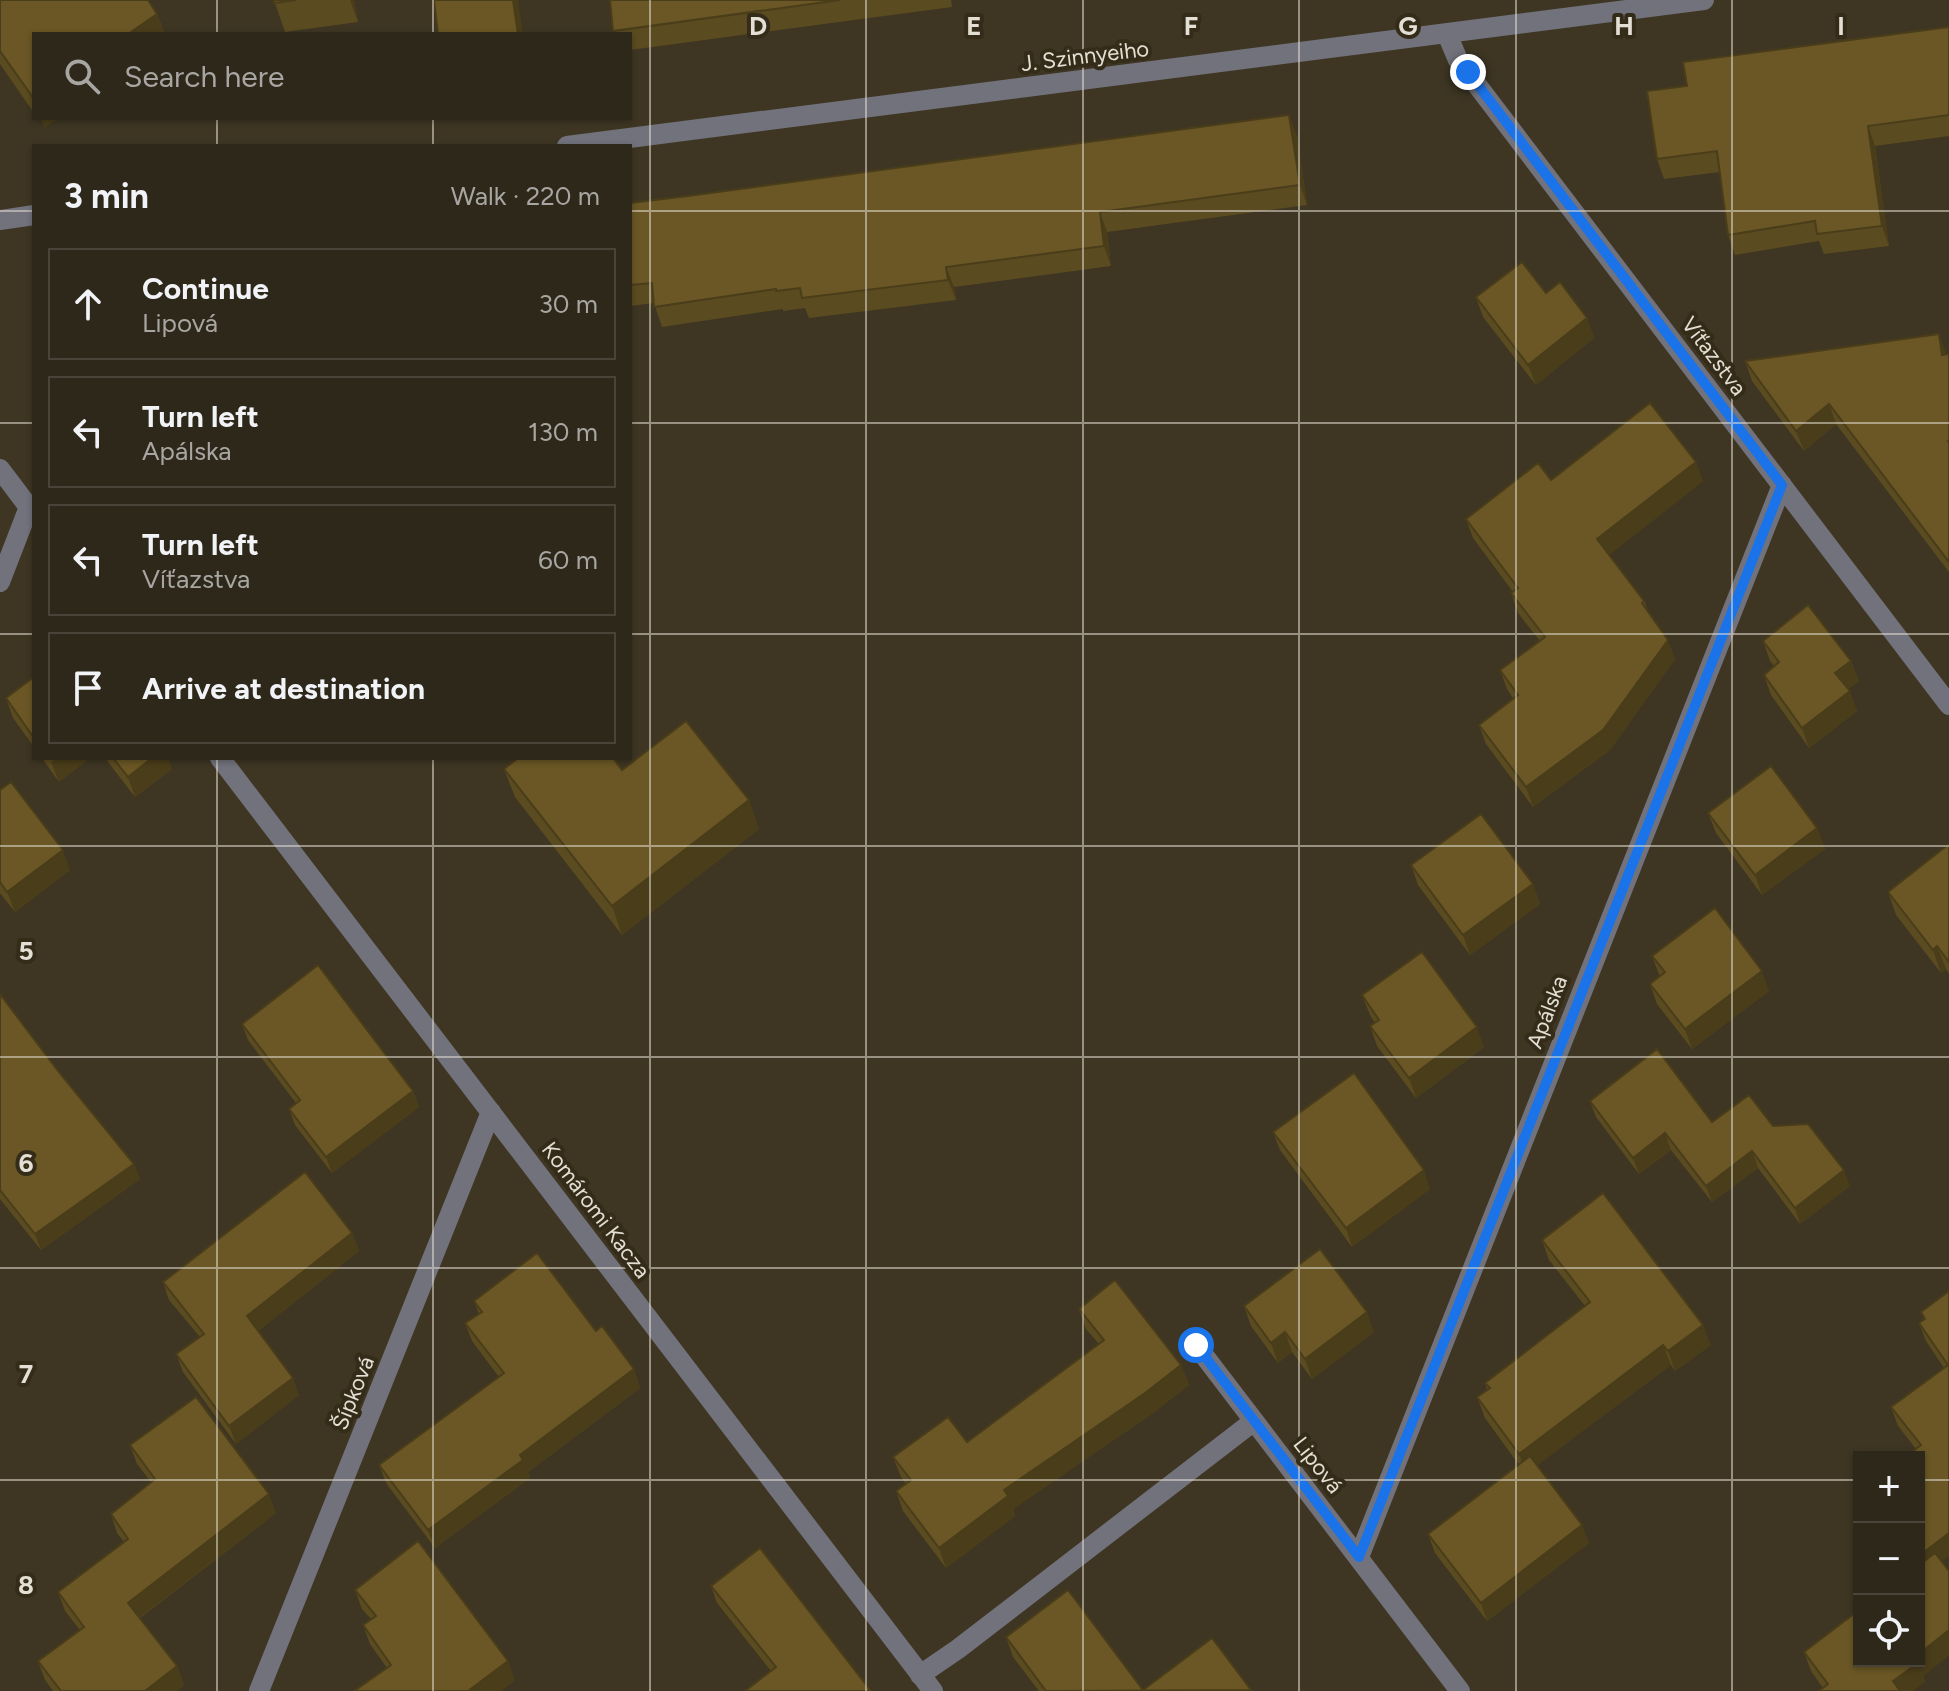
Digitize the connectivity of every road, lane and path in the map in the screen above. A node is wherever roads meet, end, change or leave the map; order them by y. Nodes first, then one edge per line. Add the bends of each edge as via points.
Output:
1 (1704, 0) edge
2 (1447, 34) junction
3 (583, 144) edge
4 (32, 215) edge
5 (0, 220) edge
6 (0, 469) edge
7 (1782, 485) junction
8 (31, 511) edge
9 (0, 582) edge
10 (1949, 705) edge
11 (222, 760) edge
12 (491, 1112) junction
13 (1196, 1345) dead end
14 (1254, 1421) junction
15 (1359, 1557) junction
16 (927, 1683) edge
17 (259, 1691) edge
18 (1460, 1691) edge

1 - 2 street, J. Szinnyeiho
2 - 3 street, J. Szinnyeiho
2 - 7 street, Víťazstva via 1458,60
4 - 5 street
6 - 8 street
7 - 10 street, Víťazstva
7 - 15 street, Apálska
8 - 9 street
11 - 12 street, Komáromi Kacza
12 - 16 street, Komáromi Kacza
12 - 17 street, Šípková
13 - 14 street, Lipová
14 - 15 street, Lipová
14 - 16 street via 958,1649
15 - 18 street, Lipová

